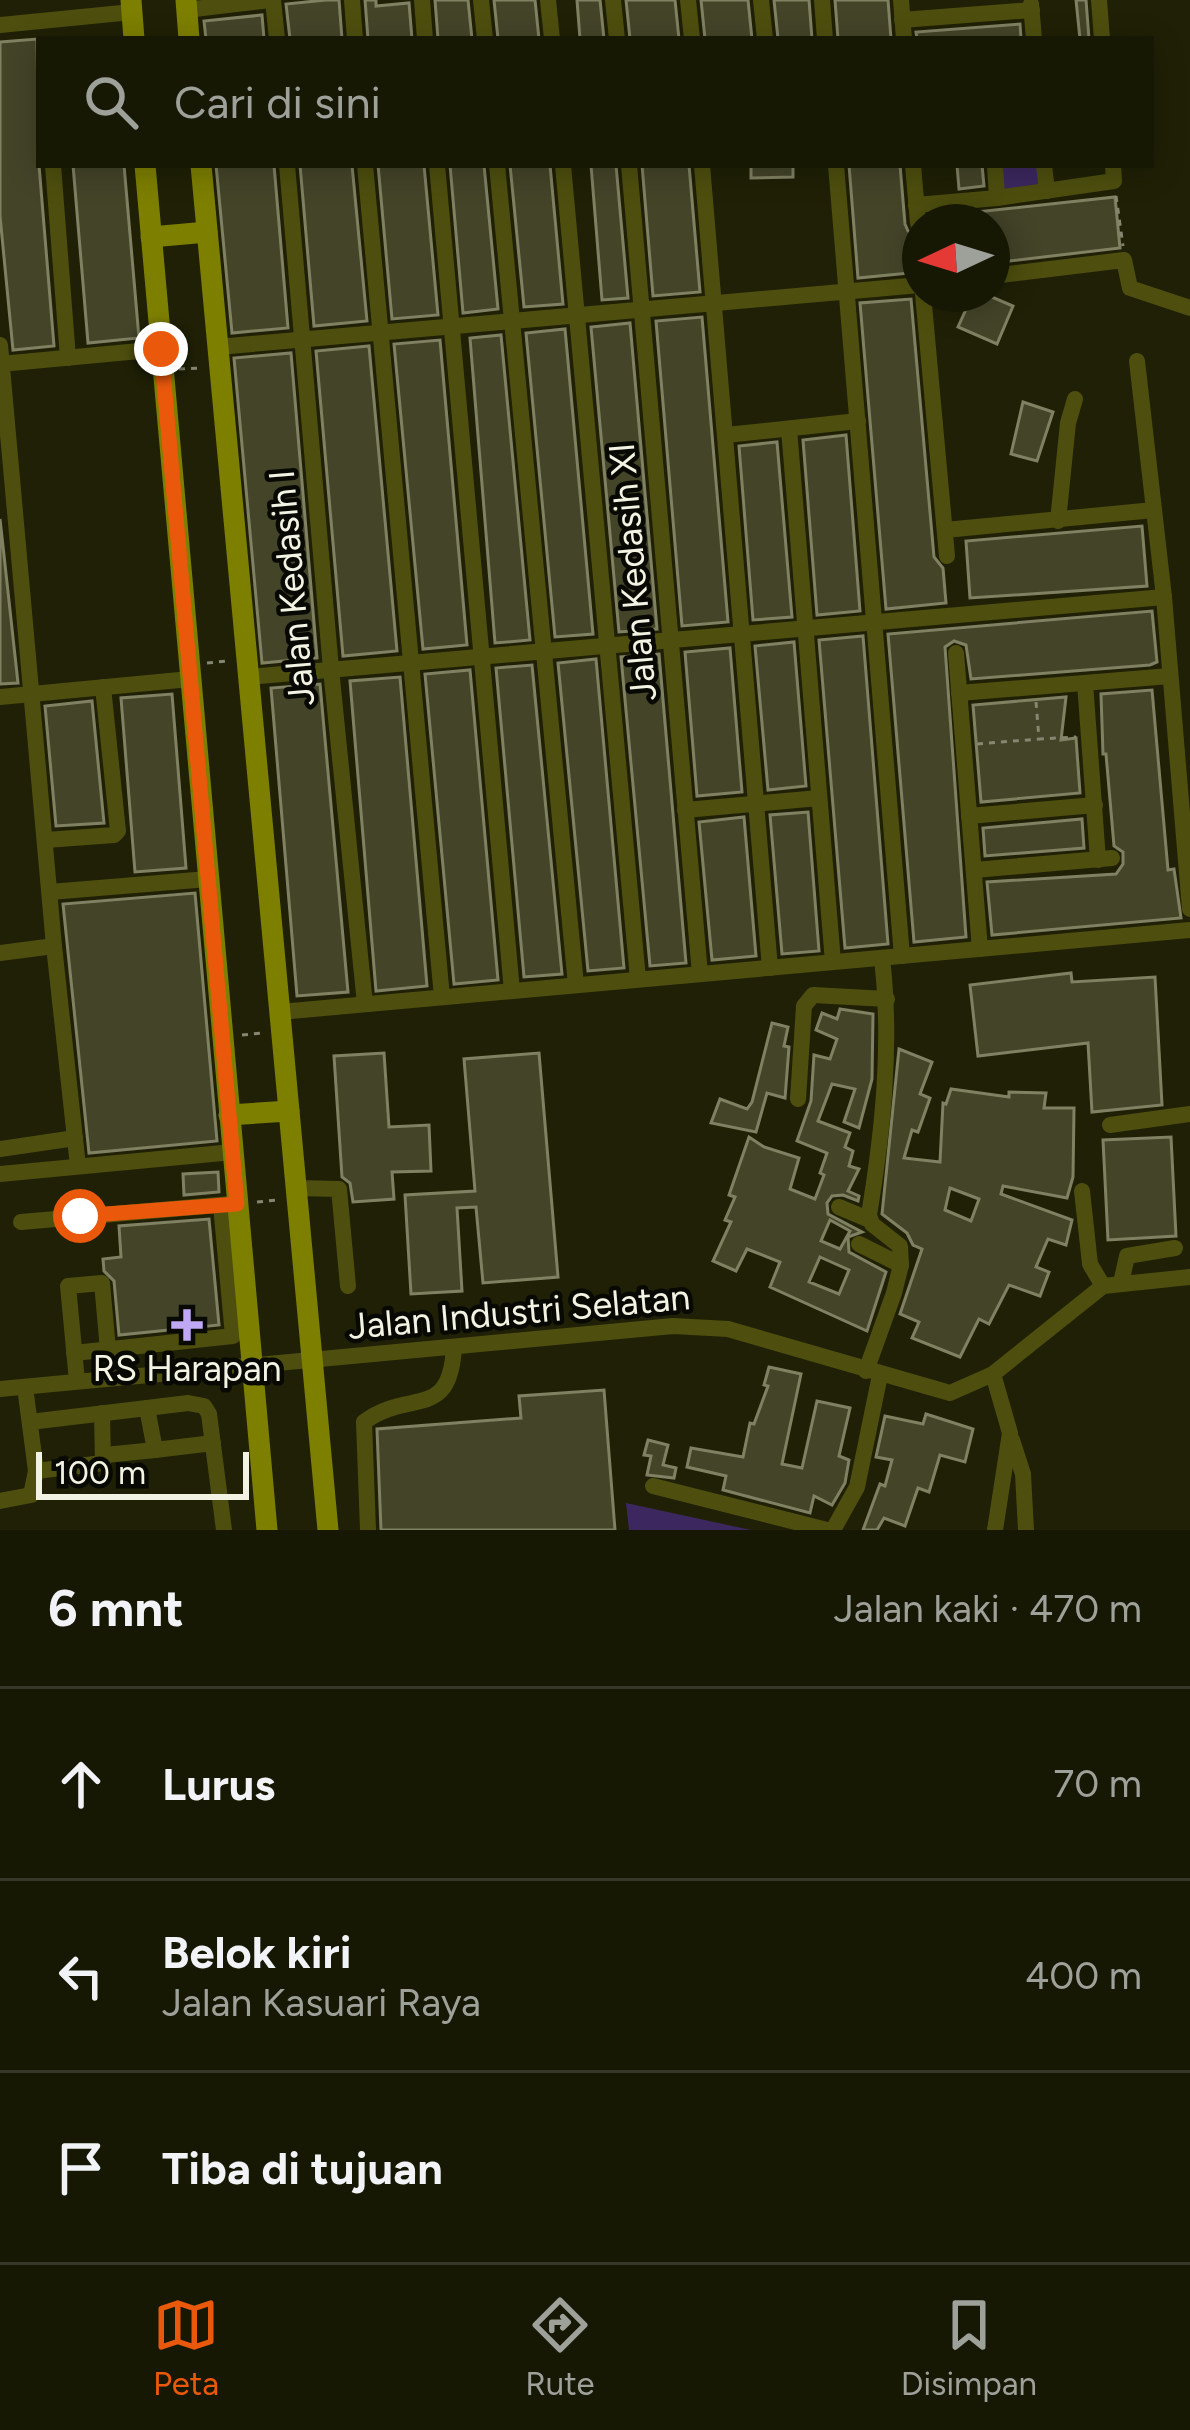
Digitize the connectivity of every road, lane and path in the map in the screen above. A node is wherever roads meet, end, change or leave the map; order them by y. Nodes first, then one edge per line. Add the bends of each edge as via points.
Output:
1 (272, 0) edge
2 (352, 0) edge
3 (422, 0) edge
4 (481, 0) edge
5 (548, 0) edge
6 (613, 0) edge
7 (688, 0) edge
8 (761, 0) edge
9 (822, 0) edge
10 (901, 0) edge
11 (1099, 0) edge
12 (132, 5) edge
13 (186, 5) edge
14 (1031, 5) edge
15 (0, 25) edge
16 (903, 29) edge
17 (42, 30) edge
18 (134, 36) edge
19 (189, 36) edge
20 (277, 36) edge
21 (355, 36) edge
22 (425, 36) edge
23 (485, 36) edge
24 (552, 36) edge
25 (616, 36) edge
26 (692, 36) edge
27 (764, 36) edge
28 (825, 36) edge
29 (1034, 36) edge
30 (1102, 36) edge
31 (52, 168) edge
32 (145, 168) edge
33 (201, 168) edge
34 (287, 168) edge
35 (365, 168) edge
36 (437, 168) edge
37 (497, 168) edge
38 (563, 168) edge
39 (629, 168) edge
40 (702, 168) edge
41 (836, 168) edge
42 (914, 168) edge
43 (994, 168) edge
44 (1044, 168) edge
45 (1113, 173) edge
46 (1047, 191) junction
47 (997, 198) junction
48 (916, 204) edge
49 (967, 204) edge
50 (207, 232) junction
51 (151, 236) junction
52 (1124, 260) junction
53 (1010, 274) edge
54 (902, 287) edge
55 (847, 292) junction
56 (714, 303) junction
57 (1190, 308) edge
58 (643, 309) junction
59 (925, 312) edge
60 (577, 315) junction
61 (512, 321) junction
62 (452, 327) junction
63 (379, 333) junction
64 (302, 340) junction
65 (219, 356) junction
66 (1, 358) edge
67 (68, 358) junction
68 (162, 360) junction
69 (1137, 361) dead end
70 (1075, 399) dead end
71 (857, 421) junction
72 (789, 429) junction
73 (726, 435) junction
74 (1154, 511) junction
75 (1058, 521) junction
76 (945, 530) junction
77 (947, 556) dead end
78 (1164, 597) junction
79 (874, 622) junction
80 (805, 628) junction
81 (742, 634) junction
82 (670, 640) junction
83 (607, 645) junction
84 (544, 651) junction
85 (956, 653) dead end
86 (482, 656) junction
87 (412, 662) junction
88 (248, 668) junction
89 (331, 669) junction
90 (190, 672) junction
91 (1170, 676) junction
92 (1085, 683) junction
93 (103, 687) junction
94 (1034, 687) junction
95 (959, 693) junction
96 (33, 694) junction
97 (0, 697) edge
98 (1089, 736) junction
99 (1039, 739) junction
100 (963, 745) junction
101 (820, 798) junction
102 (756, 803) junction
103 (1095, 805) junction
104 (686, 810) junction
105 (969, 816) junction
106 (46, 840) junction
107 (974, 870) junction
108 (208, 879) junction
109 (50, 892) junction
110 (1190, 910) edge
111 (1190, 930) edge
112 (54, 946) junction
113 (980, 949) junction
114 (0, 953) edge
115 (902, 956) junction
116 (882, 958) junction
117 (833, 962) junction
118 (770, 968) junction
119 (700, 974) junction
120 (638, 980) junction
121 (576, 985) junction
122 (512, 991) junction
123 (442, 997) junction
124 (887, 999) junction
125 (365, 1004) junction
126 (281, 1022) junction
127 (222, 1037) junction
128 (798, 1099) dead end
129 (290, 1111) junction
130 (1190, 1114) edge
131 (230, 1115) junction
132 (1109, 1124) dead end
133 (75, 1138) junction
134 (0, 1149) edge
135 (233, 1152) junction
136 (78, 1166) junction
137 (0, 1174) edge
138 (1082, 1191) dead end
139 (297, 1193) junction
140 (229, 1204) junction
141 (838, 1207) dead end
142 (870, 1220) junction
143 (21, 1222) dead end
144 (859, 1244) dead end
145 (1175, 1248) dead end
146 (902, 1265) junction
147 (1190, 1277) edge
148 (1112, 1284) junction
149 (348, 1286) dead end
150 (454, 1347) junction
151 (108, 1350) junction
152 (74, 1353) junction
153 (313, 1361) junction
154 (251, 1367) junction
155 (873, 1373) junction
156 (993, 1374) junction
157 (77, 1382) junction
158 (26, 1387) junction
159 (0, 1389) edge
160 (147, 1408) junction
161 (102, 1413) junction
162 (30, 1422) junction
163 (1010, 1433) junction
164 (213, 1444) junction
165 (155, 1450) junction
166 (105, 1455) junction
167 (36, 1471) junction
168 (653, 1486) dead end
169 (0, 1501) edge
170 (224, 1530) edge
171 (267, 1530) edge
172 (328, 1530) edge
173 (368, 1530) edge
174 (830, 1530) edge
175 (995, 1530) edge
176 (1026, 1530) edge

1 - 13 street
1 - 20 street
2 - 21 street
3 - 22 street
4 - 23 street
5 - 24 street
6 - 25 street
7 - 26 street
8 - 27 street
9 - 28 street
10 - 16 street
11 - 30 street
12 - 17 street
12 - 18 main road
13 - 19 main road
14 - 16 street
14 - 29 street
15 - 17 street
31 - 67 street
32 - 51 main road
33 - 50 main road
34 - 64 street, Jalan Kedasih I
35 - 63 street
36 - 62 street
37 - 61 street
38 - 60 street
39 - 58 street, Jalan Kedasih XI
40 - 56 street
41 - 55 street
42 - 48 street
43 - 47 street
44 - 46 street
45 - 46 street
45 - 52 path
46 - 47 street
47 - 49 street
50 - 51 main road
50 - 65 main road
51 - 68 main road
52 - 53 street
52 - 57 street via 1130,288
54 - 55 street
55 - 56 street
55 - 71 street
56 - 58 street
56 - 73 street
58 - 60 street
58 - 82 street, Jalan Kedasih XI
59 - 76 street
60 - 61 street
60 - 83 street
61 - 62 street
61 - 84 street
62 - 63 street
62 - 86 street
63 - 64 street
63 - 87 street
64 - 65 street
64 - 89 street, Jalan Kedasih I
65 - 68 path
65 - 88 main road
66 - 67 street
66 - 96 street
67 - 68 street
68 - 90 main road
69 - 74 street
70 - 75 street
71 - 72 street
71 - 79 street
72 - 73 street
72 - 80 street
73 - 81 street
74 - 75 street
74 - 78 street
75 - 76 street
76 - 77 street
78 - 79 street
78 - 91 street
79 - 80 street
79 - 115 street
80 - 81 street
80 - 101 street
81 - 82 street
81 - 102 street
82 - 83 street
82 - 104 street, Jalan Kedasih XI
83 - 84 street
83 - 120 street
84 - 86 street
84 - 121 street
85 - 95 street
86 - 87 street
86 - 122 street
87 - 89 street
87 - 123 street
88 - 89 street
88 - 90 path
88 - 126 main road
89 - 125 street, Jalan Kedasih I
90 - 93 street
90 - 108 main road
91 - 92 street
91 - 110 street
92 - 94 street
92 - 98 street
93 - 96 street
93 - 106 street via 118,831
94 - 95 street
94 - 99 path
95 - 100 street
96 - 97 street
96 - 106 street
98 - 99 path
98 - 103 street
99 - 100 path
100 - 105 street
101 - 102 street
101 - 117 street
102 - 104 street
102 - 118 street
103 - 105 street
103 - 107 street via 1105,859
104 - 119 street, Jalan Kedasih XI
105 - 107 street
106 - 109 street
107 - 113 street
108 - 109 street
108 - 127 main road
109 - 112 street
111 - 113 street
112 - 114 street
112 - 133 street
113 - 115 street
115 - 116 street
116 - 117 street
116 - 124 street
117 - 118 street
118 - 119 street
119 - 120 street
120 - 121 street
121 - 122 street
122 - 123 street
123 - 125 street
124 - 128 street via 813,995 804,1006
124 - 142 street
125 - 126 street
126 - 127 path
126 - 129 main road
127 - 131 main road
129 - 131 main road
129 - 139 main road
130 - 132 street
131 - 135 main road
133 - 134 street
133 - 136 street
135 - 136 street
135 - 140 main road
136 - 137 street
138 - 148 street via 1090,1264
139 - 140 path
139 - 149 street via 339,1189
139 - 153 main road
140 - 143 street
140 - 151 street via 232,1336
140 - 154 main road
141 - 142 street
142 - 146 street via 900,1246
144 - 146 street
145 - 148 street, Jalan Industri Selatan via 1127,1256
146 - 155 street
147 - 148 street
148 - 156 street, Jalan Industri Selatan
150 - 153 street, Jalan Industri Selatan
150 - 155 street, Jalan Industri Selatan via 710,1328
150 - 173 street via 443,1391 364,1422
151 - 152 street
151 - 152 street via 102,1283 68,1286
152 - 157 street
153 - 154 street, Jalan Industri Selatan
153 - 172 main road
154 - 157 street, Jalan Industri Selatan
154 - 171 main road
155 - 156 street, Jalan Industri Selatan via 950,1393
155 - 174 street via 857,1487
156 - 163 street
157 - 158 street, Jalan Industri Selatan
158 - 159 street, Jalan Industri Selatan
158 - 162 street
160 - 161 street
160 - 164 street via 204,1406
160 - 165 street
161 - 162 street
161 - 166 street
162 - 167 street
163 - 175 street
163 - 176 street via 1023,1474
164 - 165 street
164 - 170 street
165 - 166 street
166 - 167 street via 99,1466
167 - 169 street via 31,1496
168 - 174 street

